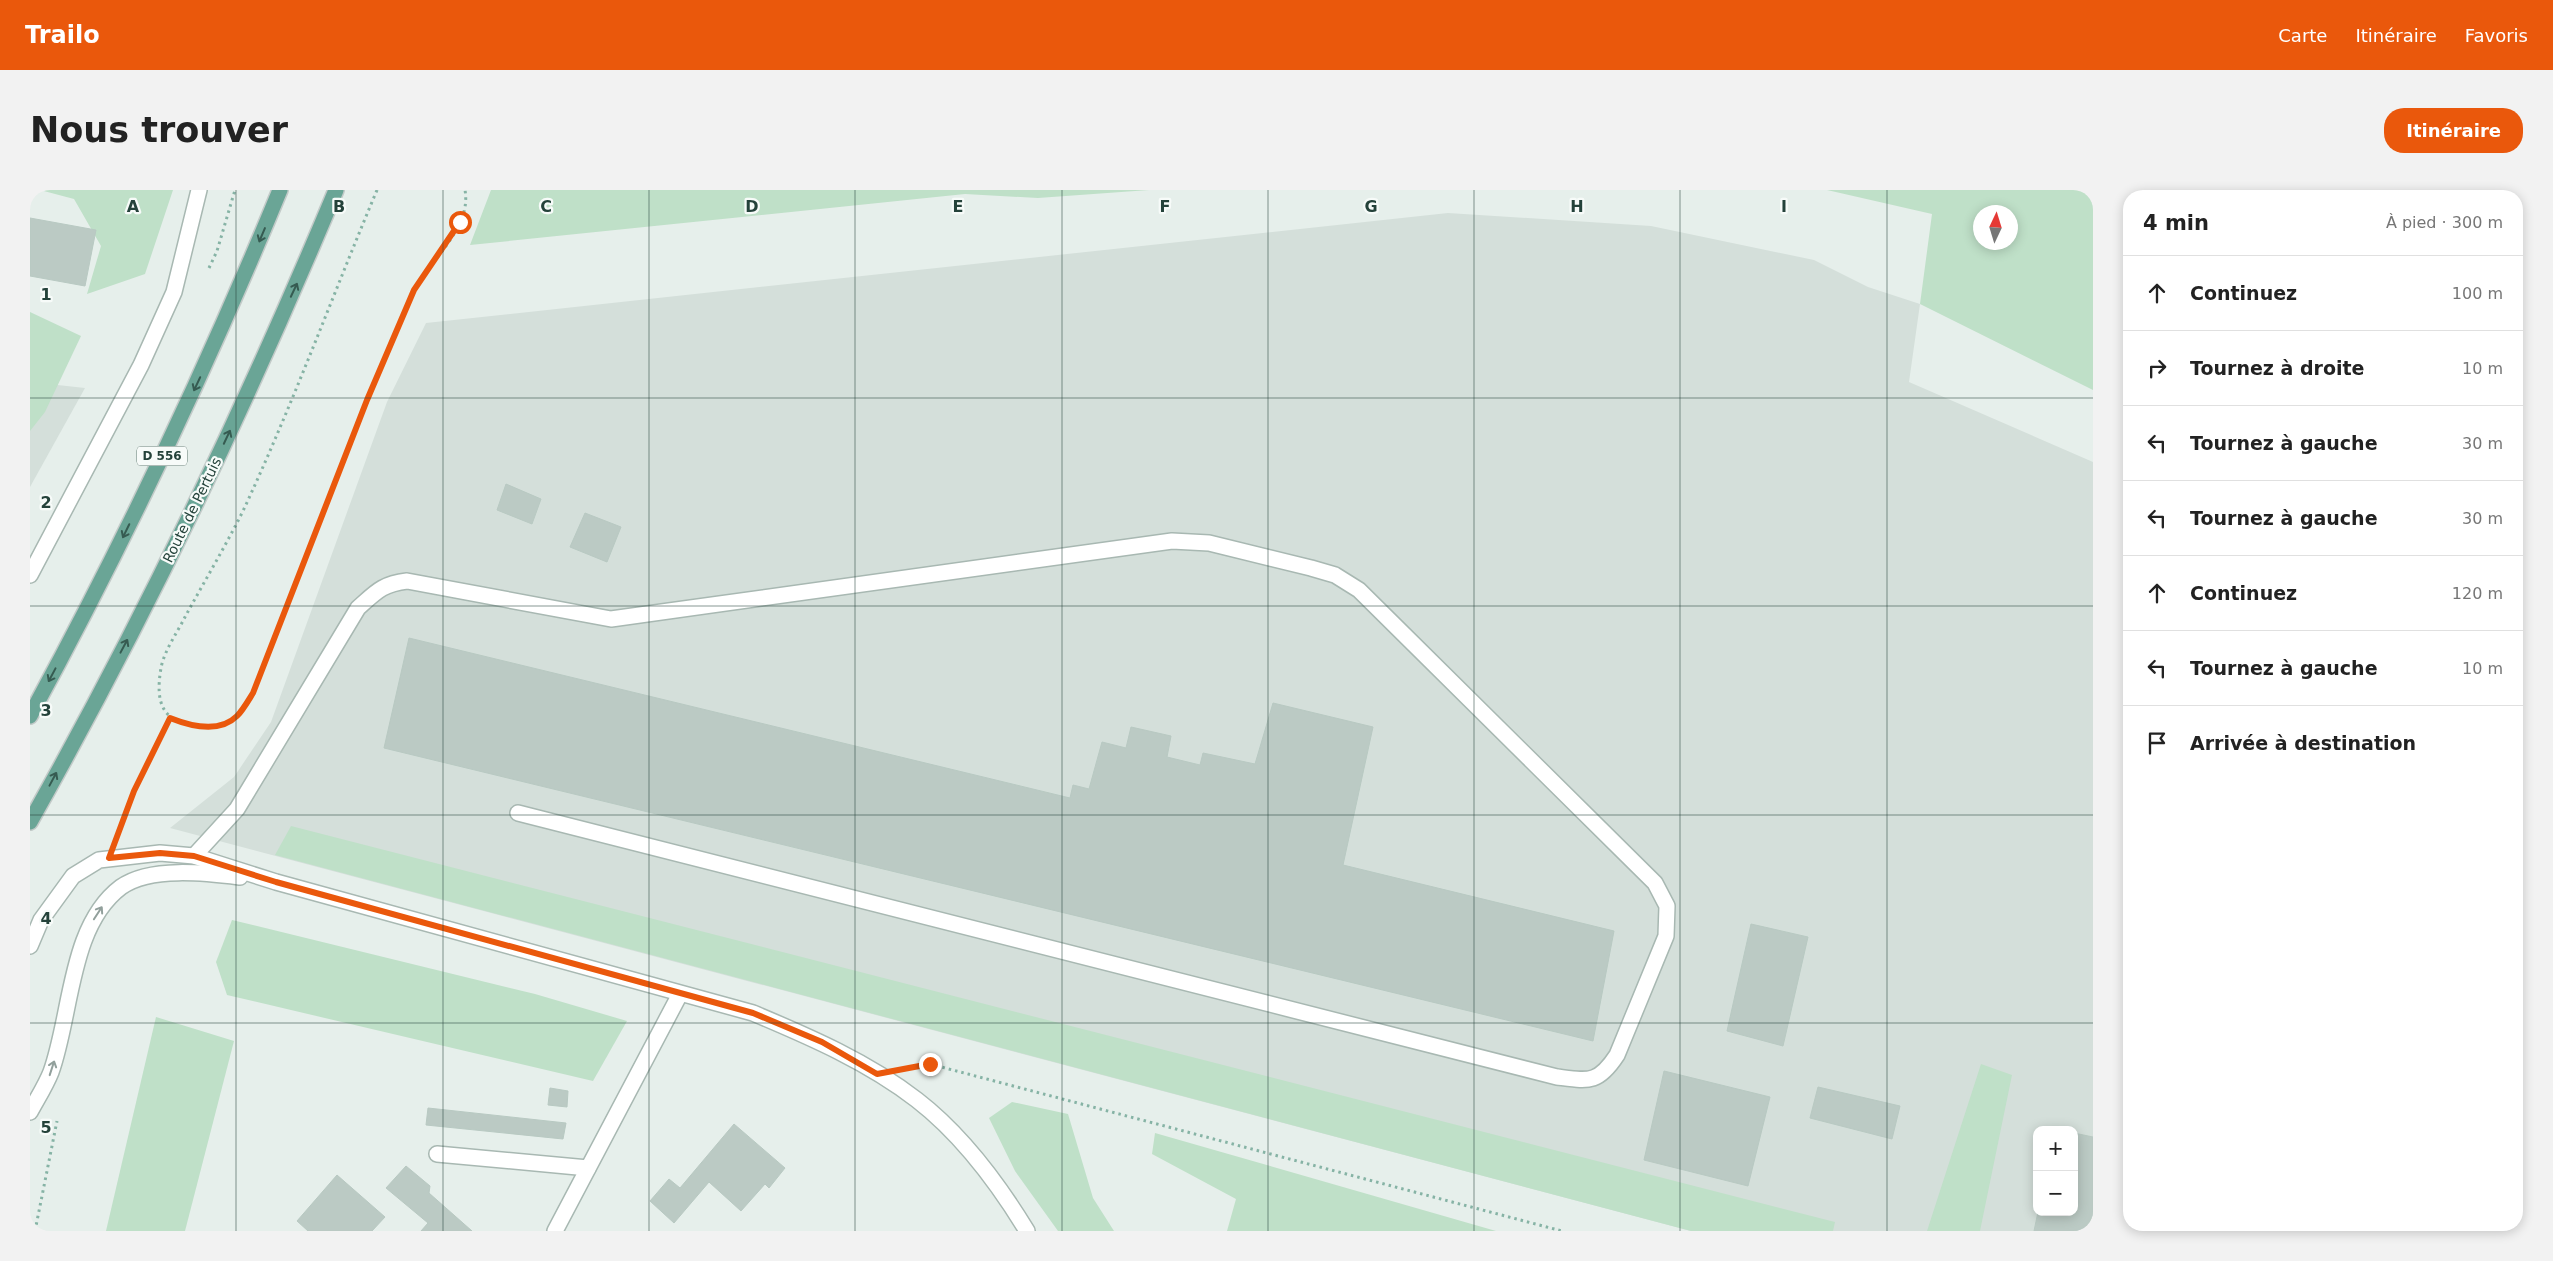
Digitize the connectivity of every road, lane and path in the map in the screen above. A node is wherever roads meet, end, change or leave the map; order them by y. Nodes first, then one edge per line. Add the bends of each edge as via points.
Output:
1 (199, 190) edge
2 (280, 190) edge
3 (336, 190) edge
4 (377, 190) edge
5 (465, 190) edge
6 (30, 575) edge
7 (30, 716) edge
8 (170, 718) junction
9 (518, 813) dead end
10 (30, 822) edge
11 (194, 856) junction
12 (109, 858) junction
13 (276, 882) junction
14 (30, 946) edge
15 (680, 994) junction
16 (877, 1074) junction
17 (30, 1112) edge
18 (437, 1154) dead end
19 (588, 1168) junction
20 (555, 1231) edge
21 (1027, 1231) edge
22 (1562, 1231) edge

1 - 6 street via 174,292 141,365
2 -> 7 main road, D 556 via 189,400 96,594
10 -> 3 main road, Route de Pertuis via 198,499
4 - 8 path via 242,512 161,667 159,691
5 - 8 path via 467,203 460,222 414,290 367,400 253,693 237,717 221,725 187,725
8 - 12 path via 134,791
9 - 11 street via 1558,1078 1587,1081 1606,1072 1617,1055 1666,936 1667,906 1655,883 1359,590 1335,575 1311,568 1209,543 1172,540 611,619 407,581 391,583 381,587 358,608 237,809
11 - 12 street via 160,853
11 - 13 street
12 - 14 street via 99,860 73,876 41,920
13 - 15 street
17 -> 13 street via 51,1072 85,936 98,910 122,886 154,875 192,872
15 - 16 street via 753,1013 822,1042
15 - 19 street
16 - 21 street via 918,1101 959,1141 997,1183
16 - 22 path via 930,1064
18 - 19 street
19 - 20 street

